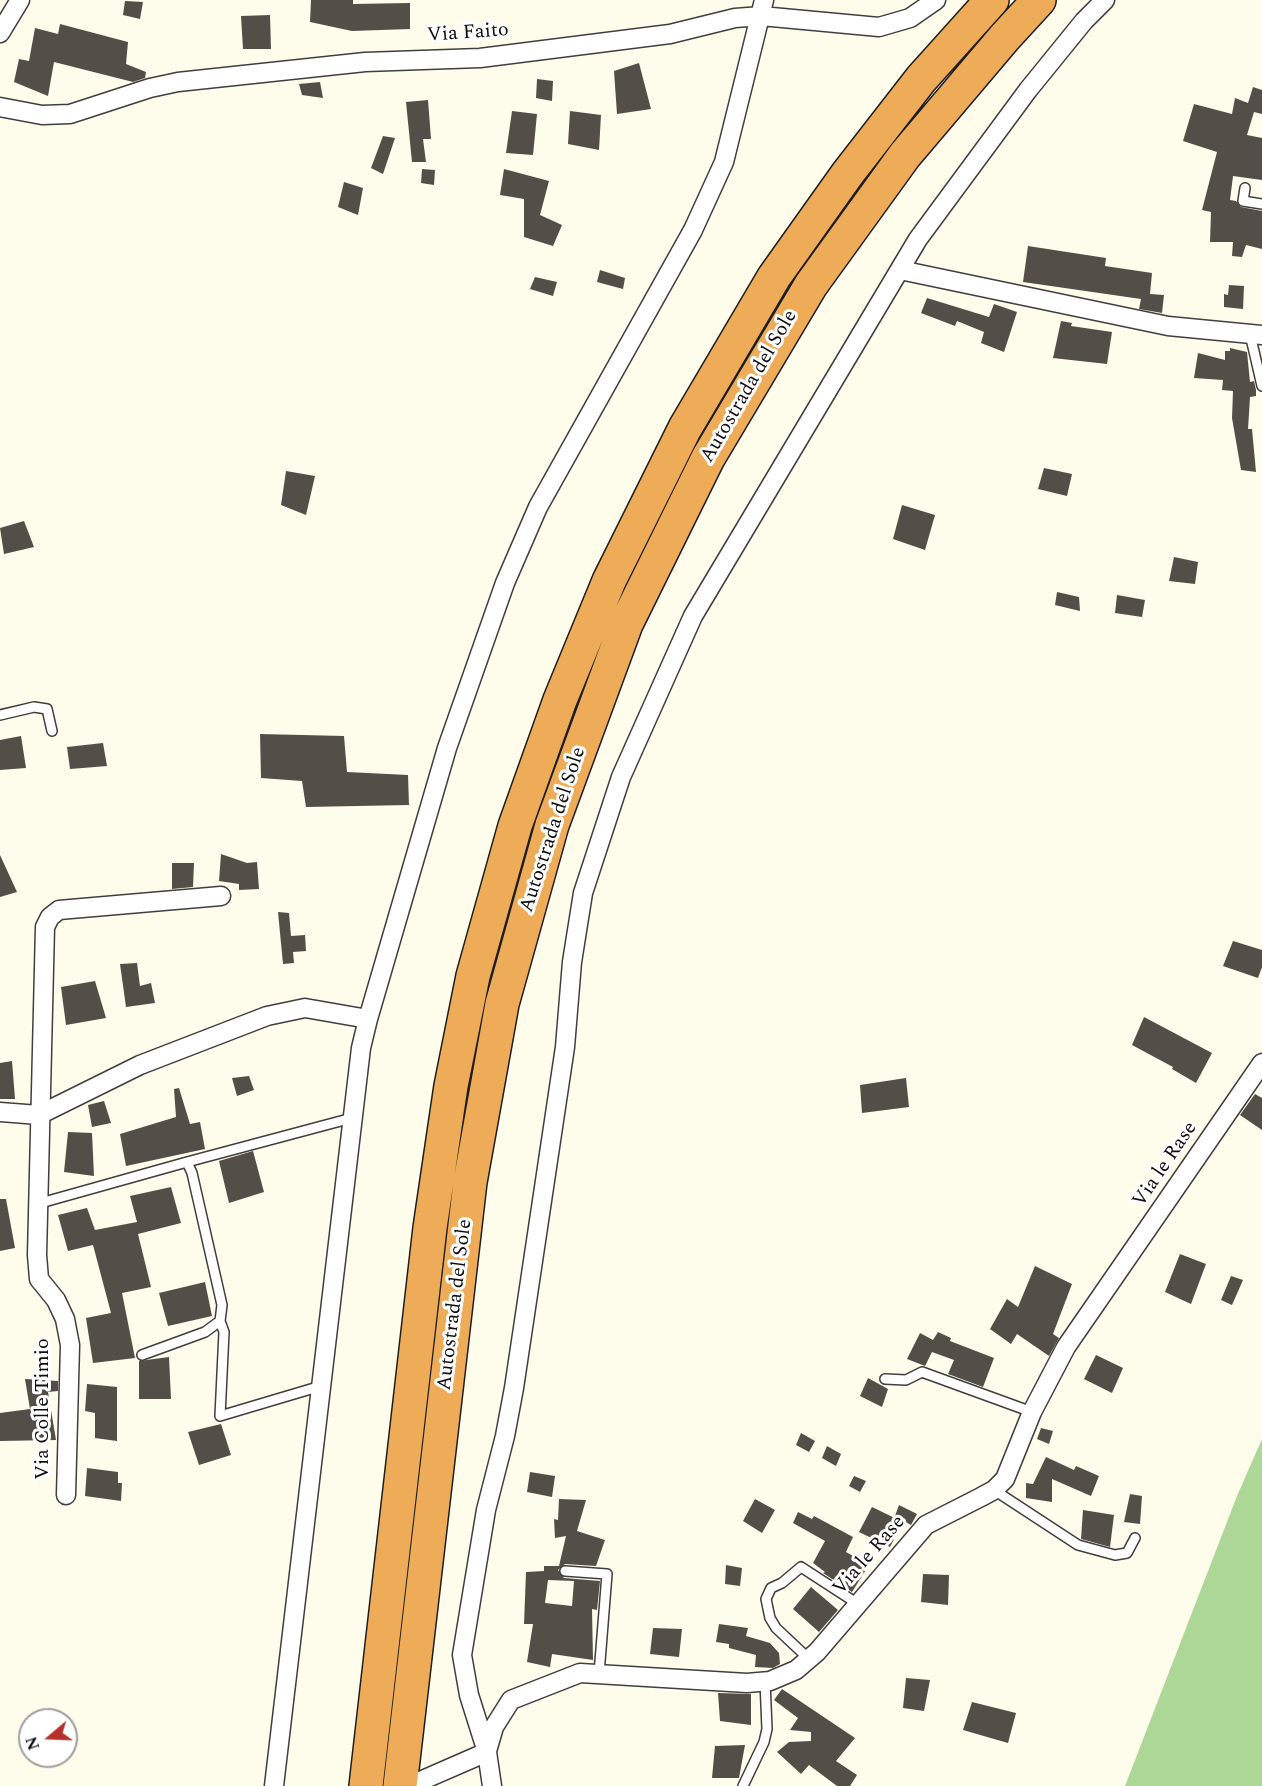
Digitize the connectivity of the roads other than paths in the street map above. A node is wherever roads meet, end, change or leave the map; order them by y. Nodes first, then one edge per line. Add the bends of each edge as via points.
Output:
1 (20, 0) edge
2 (936, 0) edge
3 (992, 0) edge
4 (1039, 0) edge
5 (1105, 0) edge
6 (763, 8) edge
7 (0, 33) edge
8 (0, 107) edge
9 (1245, 188) dead end
10 (1262, 204) edge
11 (900, 270) junction
12 (1256, 335) edge
13 (1262, 386) edge
14 (0, 715) edge
15 (52, 731) dead end
16 (220, 896) dead end
17 (368, 1019) junction
18 (1262, 1063) edge
19 (0, 1112) edge
20 (39, 1115) junction
21 (352, 1118) junction
22 (187, 1162) junction
23 (37, 1203) junction
24 (220, 1321) junction
25 (142, 1355) dead end
26 (885, 1379) dead end
27 (321, 1386) junction
28 (1032, 1412) junction
29 (994, 1490) junction
30 (66, 1495) dead end
31 (1135, 1538) dead end
32 (565, 1571) dead end
33 (858, 1604) junction
34 (809, 1659) junction
35 (599, 1674) junction
36 (765, 1681) junction
37 (487, 1752) junction
38 (274, 1786) edge
39 (366, 1786) edge
40 (400, 1786) edge
41 (410, 1786) edge
42 (492, 1786) edge
43 (743, 1786) edge

1 - 7 street
2 - 6 street, Via Faito via 910,18 879,27
3 - 39 highway, Autostrada del Sole via 921,79 821,211 774,277 685,428 609,581 560,700 515,826 473,976 451,1086 429,1239
4 - 40 highway, Autostrada del Sole via 905,155 811,285 708,458 626,624 552,825 502,1004 470,1182
5 - 11 street via 1029,90 918,239
6 - 8 street, Via Faito via 670,34 480,58 365,62 178,82 70,114 42,115
6 - 17 street via 724,162 693,230 538,507 505,583 447,748
9 - 10 lane via 1243,201
11 - 12 street via 1168,327
11 - 37 street via 693,616 621,777 583,893 565,1047 514,1388 486,1510 462,1655 469,1695
12 - 13 lane
14 - 15 lane via 34,707 46,709
16 - 20 street, Via Colle Timio via 59,910 50,917 45,927
17 - 20 street via 305,1008 267,1016 140,1065
17 - 21 street
18 - 28 street, Via le Rase via 1066,1347
19 - 20 street
20 - 23 street, Via Colle Timio
21 - 22 lane
21 - 27 street
22 - 23 lane
22 - 24 lane via 222,1305
23 - 30 street, Via Colle Timio via 39,1279 65,1319 70,1345
24 - 25 lane via 205,1332
24 - 27 lane via 224,1332 220,1416
26 - 28 lane via 906,1380 922,1372
27 - 38 street
28 - 29 street, Via le Rase via 1005,1479
29 - 31 lane via 1078,1545 1115,1555 1127,1553
29 - 33 street, Via le Rase via 926,1525
32 - 35 lane via 607,1574
33 - 34 street, Via le Rase
33 - 34 lane via 801,1567 771,1588 766,1599 770,1618
34 - 36 street, Via le Rase via 795,1670
35 - 36 street, Via le Rase
35 - 37 street, Via le Rase via 580,1673 511,1700 494,1727
36 - 43 lane via 765,1735
37 - 41 street
37 - 42 street

